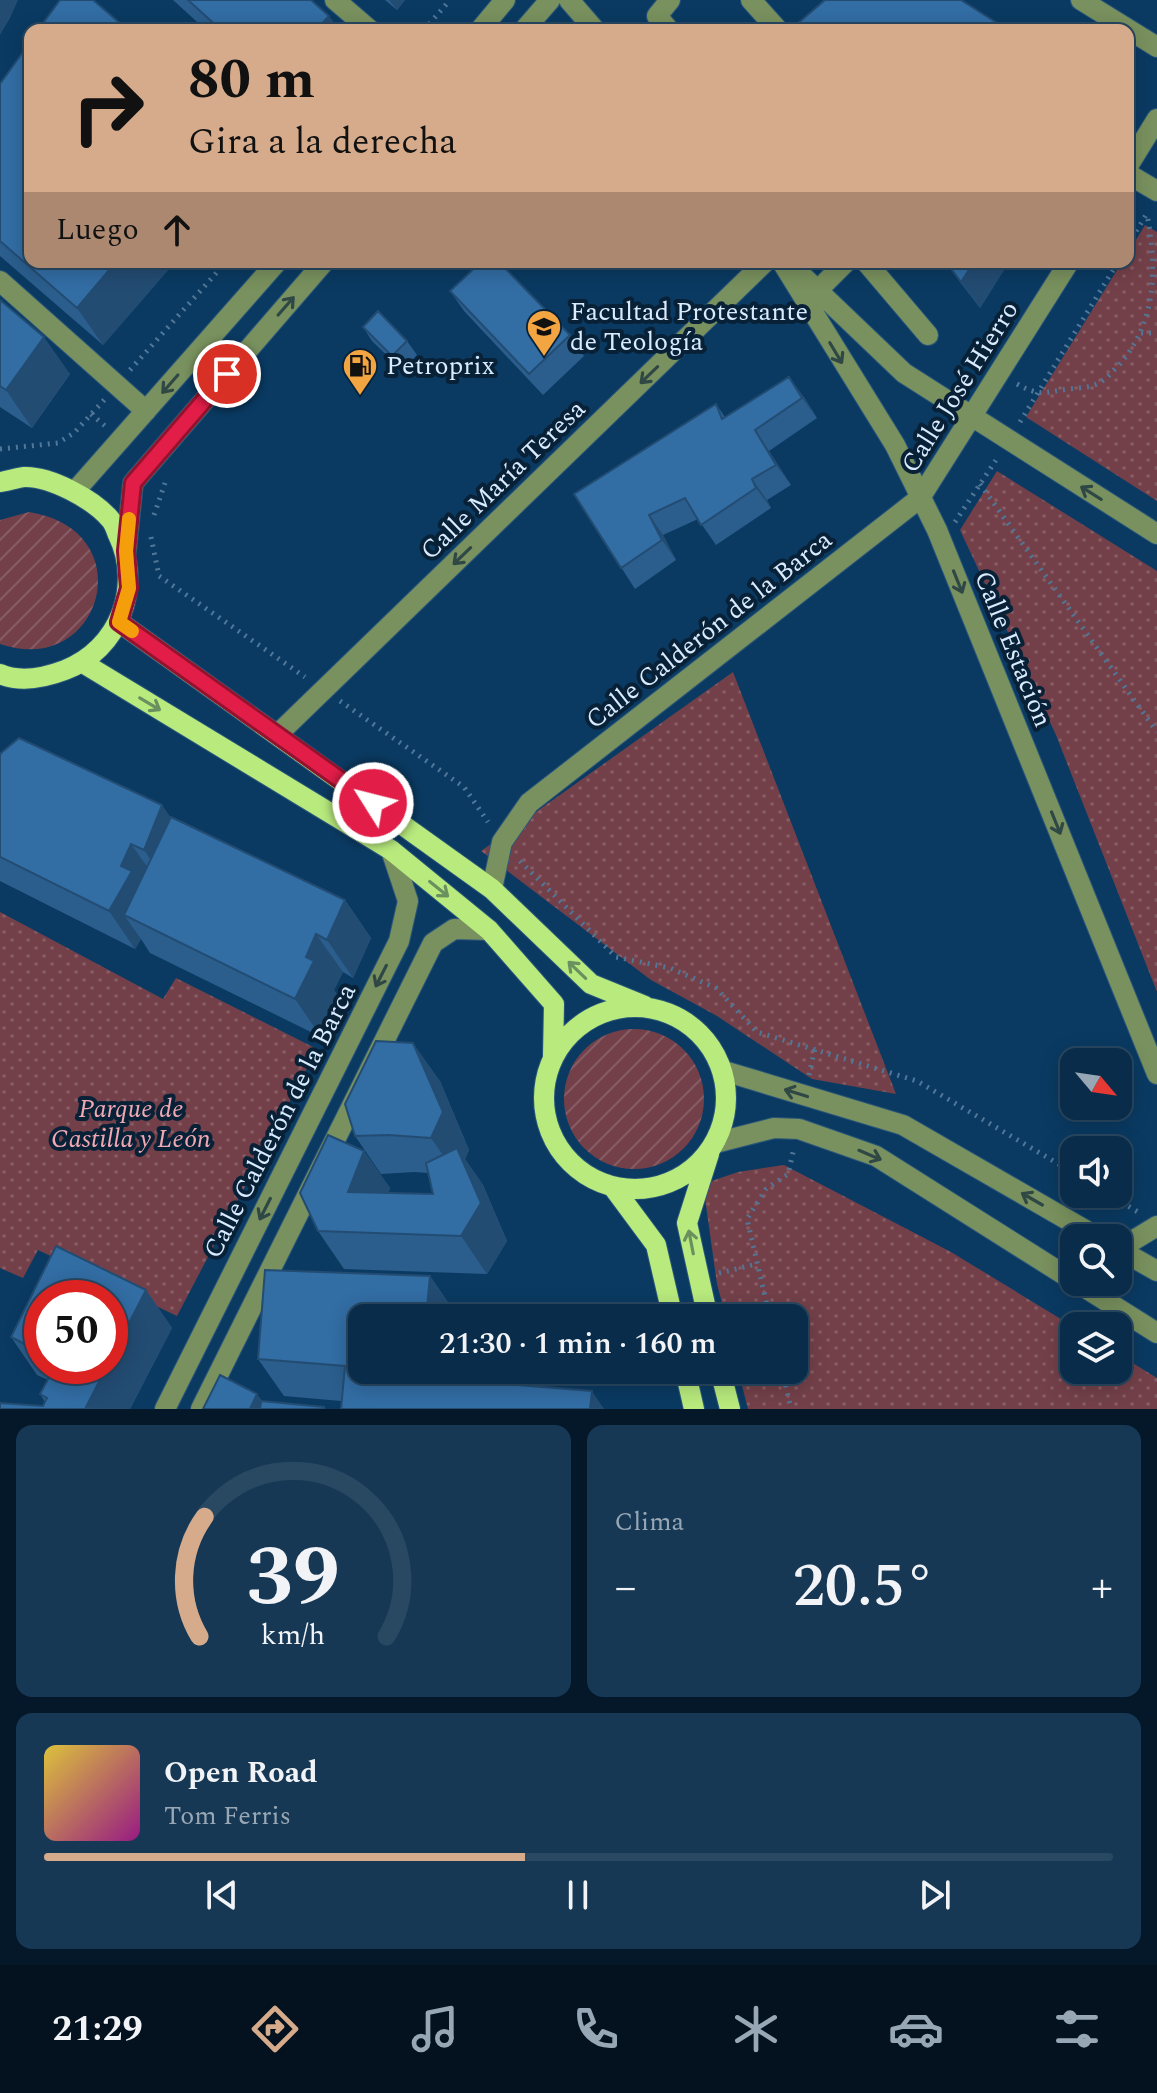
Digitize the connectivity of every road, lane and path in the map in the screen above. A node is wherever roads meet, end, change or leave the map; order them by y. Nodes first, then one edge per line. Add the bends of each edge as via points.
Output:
1 (335, 0) edge
2 (450, 0) edge
3 (505, 0) edge
4 (550, 0) edge
5 (569, 0) edge
6 (670, 0) edge
7 (751, 0) edge
8 (1081, 0) edge
9 (363, 24) edge
10 (429, 24) edge
11 (485, 24) edge
12 (529, 24) edge
13 (590, 24) edge
14 (664, 24) edge
15 (773, 24) edge
16 (1120, 24) edge
17 (1134, 33) edge
18 (1157, 47) edge
19 (1157, 119) edge
20 (1134, 156) edge
21 (1134, 179) edge
22 (1155, 198) edge
23 (1147, 214) junction
24 (1134, 235) edge
25 (221, 268) edge
26 (272, 268) edge
27 (319, 268) edge
28 (759, 268) edge
29 (789, 268) edge
30 (792, 268) edge
31 (840, 268) edge
32 (871, 268) edge
33 (1065, 268) edge
34 (1114, 268) edge
35 (0, 281) edge
36 (818, 290) junction
37 (199, 294) dead end
38 (1141, 333) junction
39 (1157, 333) edge
40 (928, 335) dead end
41 (1000, 374) junction
42 (1037, 395) junction
43 (146, 411) junction
44 (91, 414) dead end
45 (973, 419) junction
46 (120, 439) junction
47 (1008, 441) junction
48 (149, 464) junction
49 (0, 482) edge
50 (980, 484) junction
51 (76, 490) junction
52 (920, 498) junction
53 (937, 530) junction
54 (1157, 534) edge
55 (126, 551) junction
56 (119, 622) junction
57 (83, 663) junction
58 (3, 680) edge
59 (324, 690) junction
60 (1157, 732) edge
61 (278, 734) junction
62 (502, 842) junction
63 (391, 850) junction
64 (492, 889) junction
65 (489, 930) junction
66 (645, 1006) junction
67 (815, 1048) junction
68 (553, 1056) junction
69 (724, 1071) junction
70 (1157, 1074) edge
71 (805, 1095) junction
72 (799, 1129) junction
73 (712, 1149) junction
74 (1060, 1165) edge
75 (613, 1187) junction
76 (1130, 1208) edge
77 (1152, 1222) edge
78 (1075, 1224) edge
79 (1132, 1238) edge
80 (1132, 1257) edge
81 (757, 1264) junction
82 (1157, 1271) edge
83 (1060, 1272) edge
84 (713, 1275) dead end
85 (1099, 1296) edge
86 (670, 1304) edge
87 (705, 1304) edge
88 (767, 1304) edge
89 (1157, 1333) edge
90 (688, 1384) edge
91 (724, 1384) edge
92 (785, 1384) edge
93 (165, 1409) edge
94 (201, 1409) edge
95 (694, 1409) edge
96 (730, 1409) edge
97 (791, 1409) edge

1 - 9 street
2 - 10 path
3 - 11 street
4 - 12 street
5 - 13 street
6 - 14 street via 657,16
7 - 15 street
8 - 16 street
17 - 18 street
19 - 20 street
21 - 22 street
22 - 23 path
23 - 24 path
23 - 38 path via 1154,276 1149,316
25 - 37 path
26 -> 43 street
48 -> 27 street
28 -> 59 street, Calle María Teresa
29 -> 52 street, Calle Estación via 895,445
30 - 36 street, Calle Estación
31 - 36 street
32 - 40 street
33 - 41 street, Calle José Hierro
34 - 42 path
35 - 43 street
36 - 45 street, Calle Estación via 904,373
38 - 39 path
38 - 42 path via 1134,349 1104,380
41 - 42 path
41 - 45 street, Calle José Hierro
42 - 47 path
43 - 46 street
44 - 46 path
45 - 47 street, Calle Estación
45 - 52 street, Calle José Hierro
46 - 51 street
47 - 50 path
54 -> 47 street, Calle Estación
48 - 55 street via 133,483
48 - 59 path via 166,479 150,528 159,576
49 - 51 main road via 26,477
50 - 53 path via 955,522
50 - 60 path
51 - 55 main road via 111,519
52 - 53 street, Calle Estación
52 - 62 street, Calle Calderón de la Barca via 529,803
53 -> 70 street, Calle Estación
55 - 56 main road via 129,588
56 - 57 main road
56 - 61 main road
57 - 58 main road via 45,678
57 -> 63 main road
59 - 61 street, Calle María Teresa
59 - 62 path via 464,787
61 - 64 main road
62 - 64 street, Calle Calderón de la Barca
62 - 67 path via 616,957 670,968 716,988 757,1032
63 -> 65 main road
63 -> 93 street, Calle Calderón de la Barca via 408,901 399,941
66 -> 64 main road via 591,984
65 - 68 main road via 554,1004
65 - 94 street via 454,929 433,943
66 - 68 main road via 613,1008 589,1018
66 - 69 main road via 675,1013 701,1032
67 - 71 path
67 - 74 path via 917,1081
68 - 75 main road via 544,1087 553,1140 591,1179
71 -> 69 street
69 - 73 main road via 725,1119
78 -> 71 street via 903,1125
72 - 73 street via 774,1128
72 - 81 path via 788,1174 766,1189 747,1219
72 -> 83 street via 876,1156
73 - 75 main road via 671,1183 645,1190
87 -> 73 main road via 687,1223
75 - 86 main road via 656,1245
76 - 77 path
77 - 79 street
80 - 82 street
81 - 84 path
81 - 88 path
85 - 89 street
90 - 95 main road
91 - 96 main road
92 - 97 path

